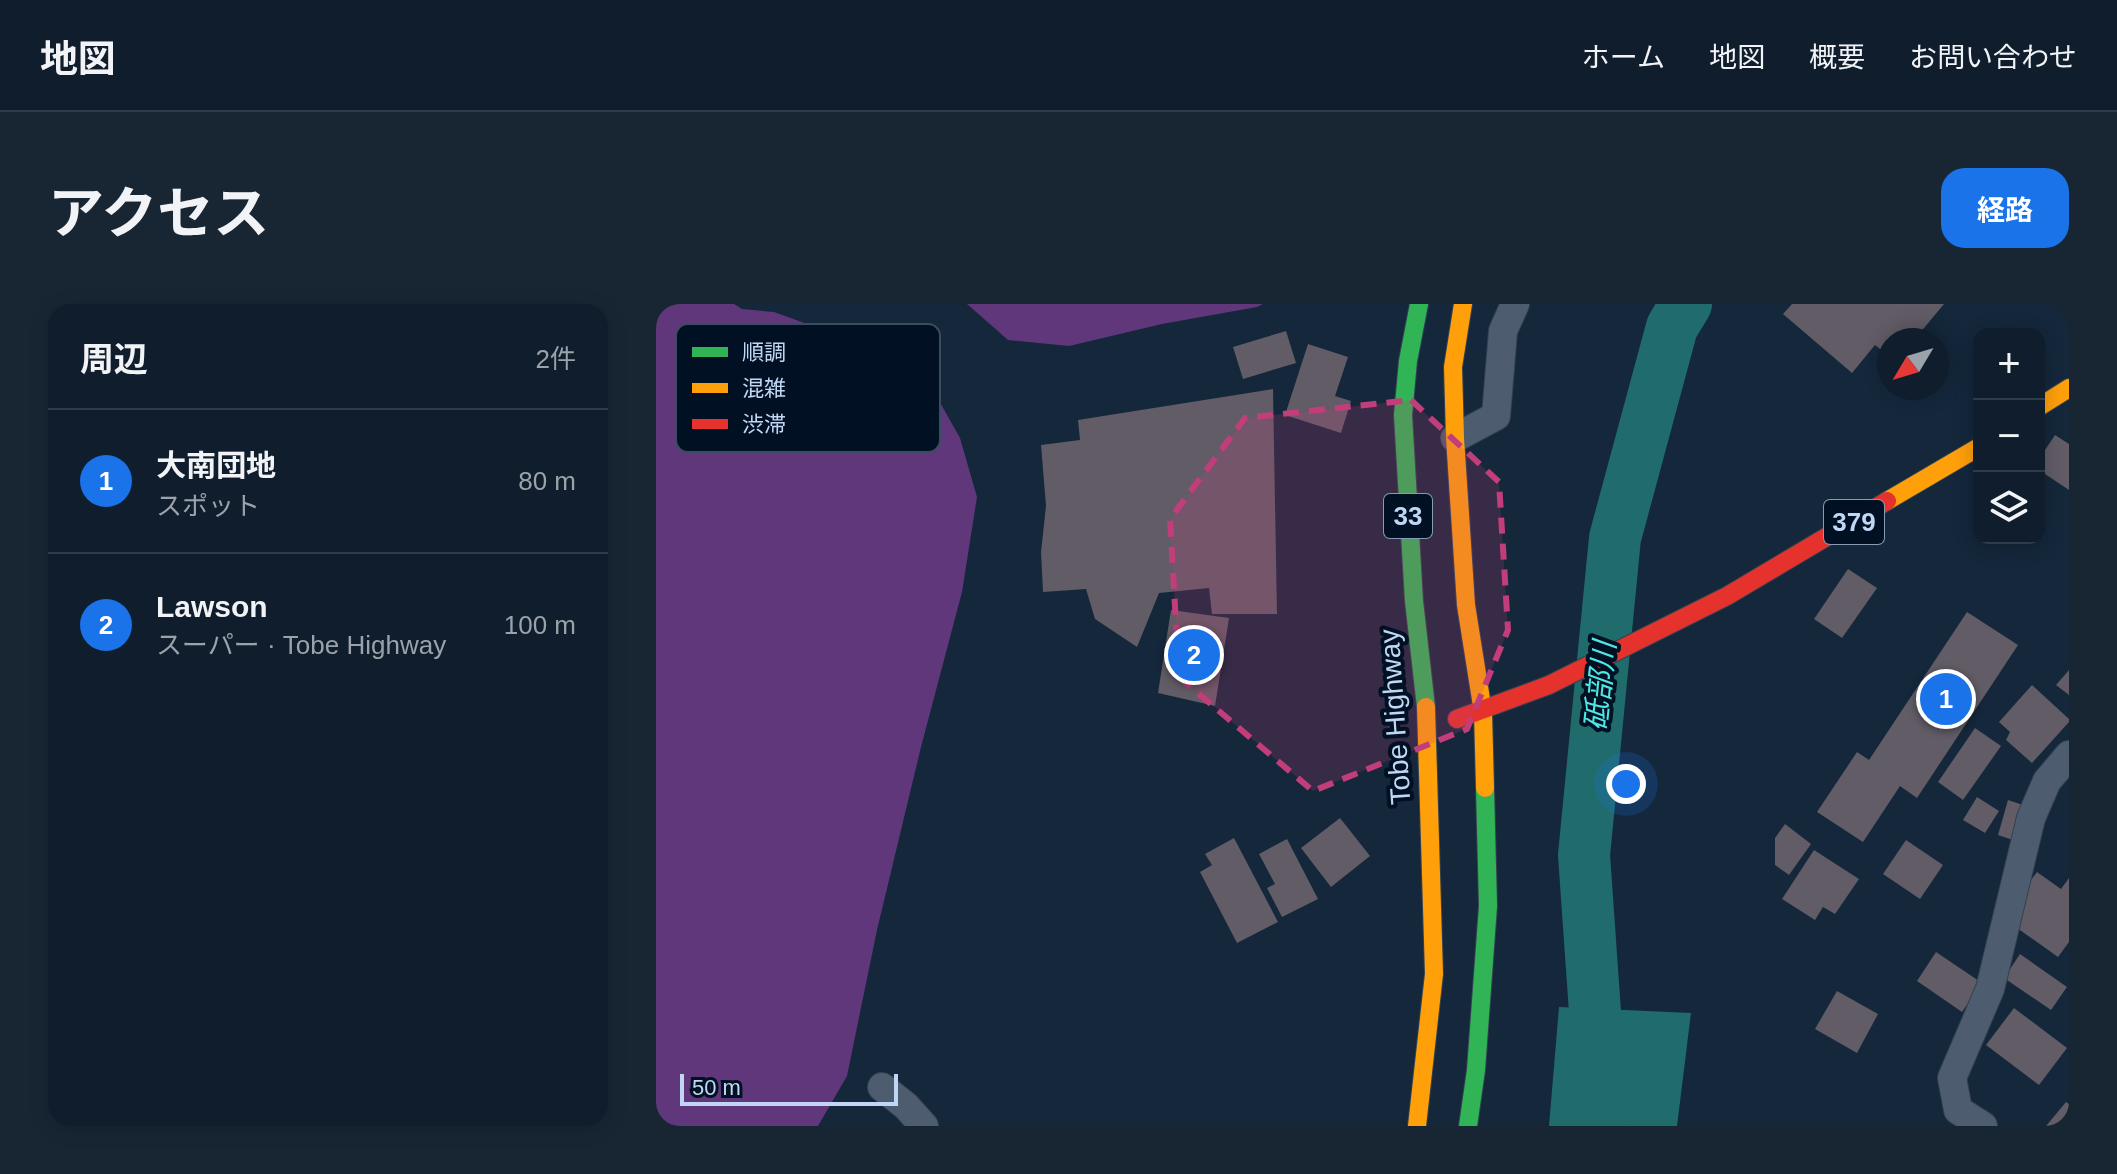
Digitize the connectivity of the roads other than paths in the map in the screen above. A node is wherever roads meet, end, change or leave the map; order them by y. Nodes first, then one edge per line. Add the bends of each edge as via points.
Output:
1 (1419, 304) edge
2 (1463, 304) edge
3 (1515, 304) edge
4 (2069, 388) edge
5 (2045, 403) edge
6 (1455, 438) junction
7 (1973, 451) edge
8 (1483, 712) junction
9 (1428, 728) junction
10 (2069, 755) edge
11 (882, 1087) dead end
12 (924, 1126) edge
13 (1417, 1126) edge
14 (1468, 1126) edge
15 (1983, 1126) edge

1 - 9 highway, Tobe Highway / 33 via 1403,415
2 - 6 highway, 33 via 1453,367
3 - 6 street via 1503,331 1496,416
4 - 5 highway
6 - 8 highway, 33 via 1466,605
7 - 8 highway, 379 via 1727,596
8 - 9 highway, 379
8 - 14 highway, 33 via 1488,906
9 - 13 highway, Tobe Highway / 33 via 1434,974
10 - 15 street via 2047,781 2031,818 1990,989 1952,1078 1958,1110
11 - 12 street

